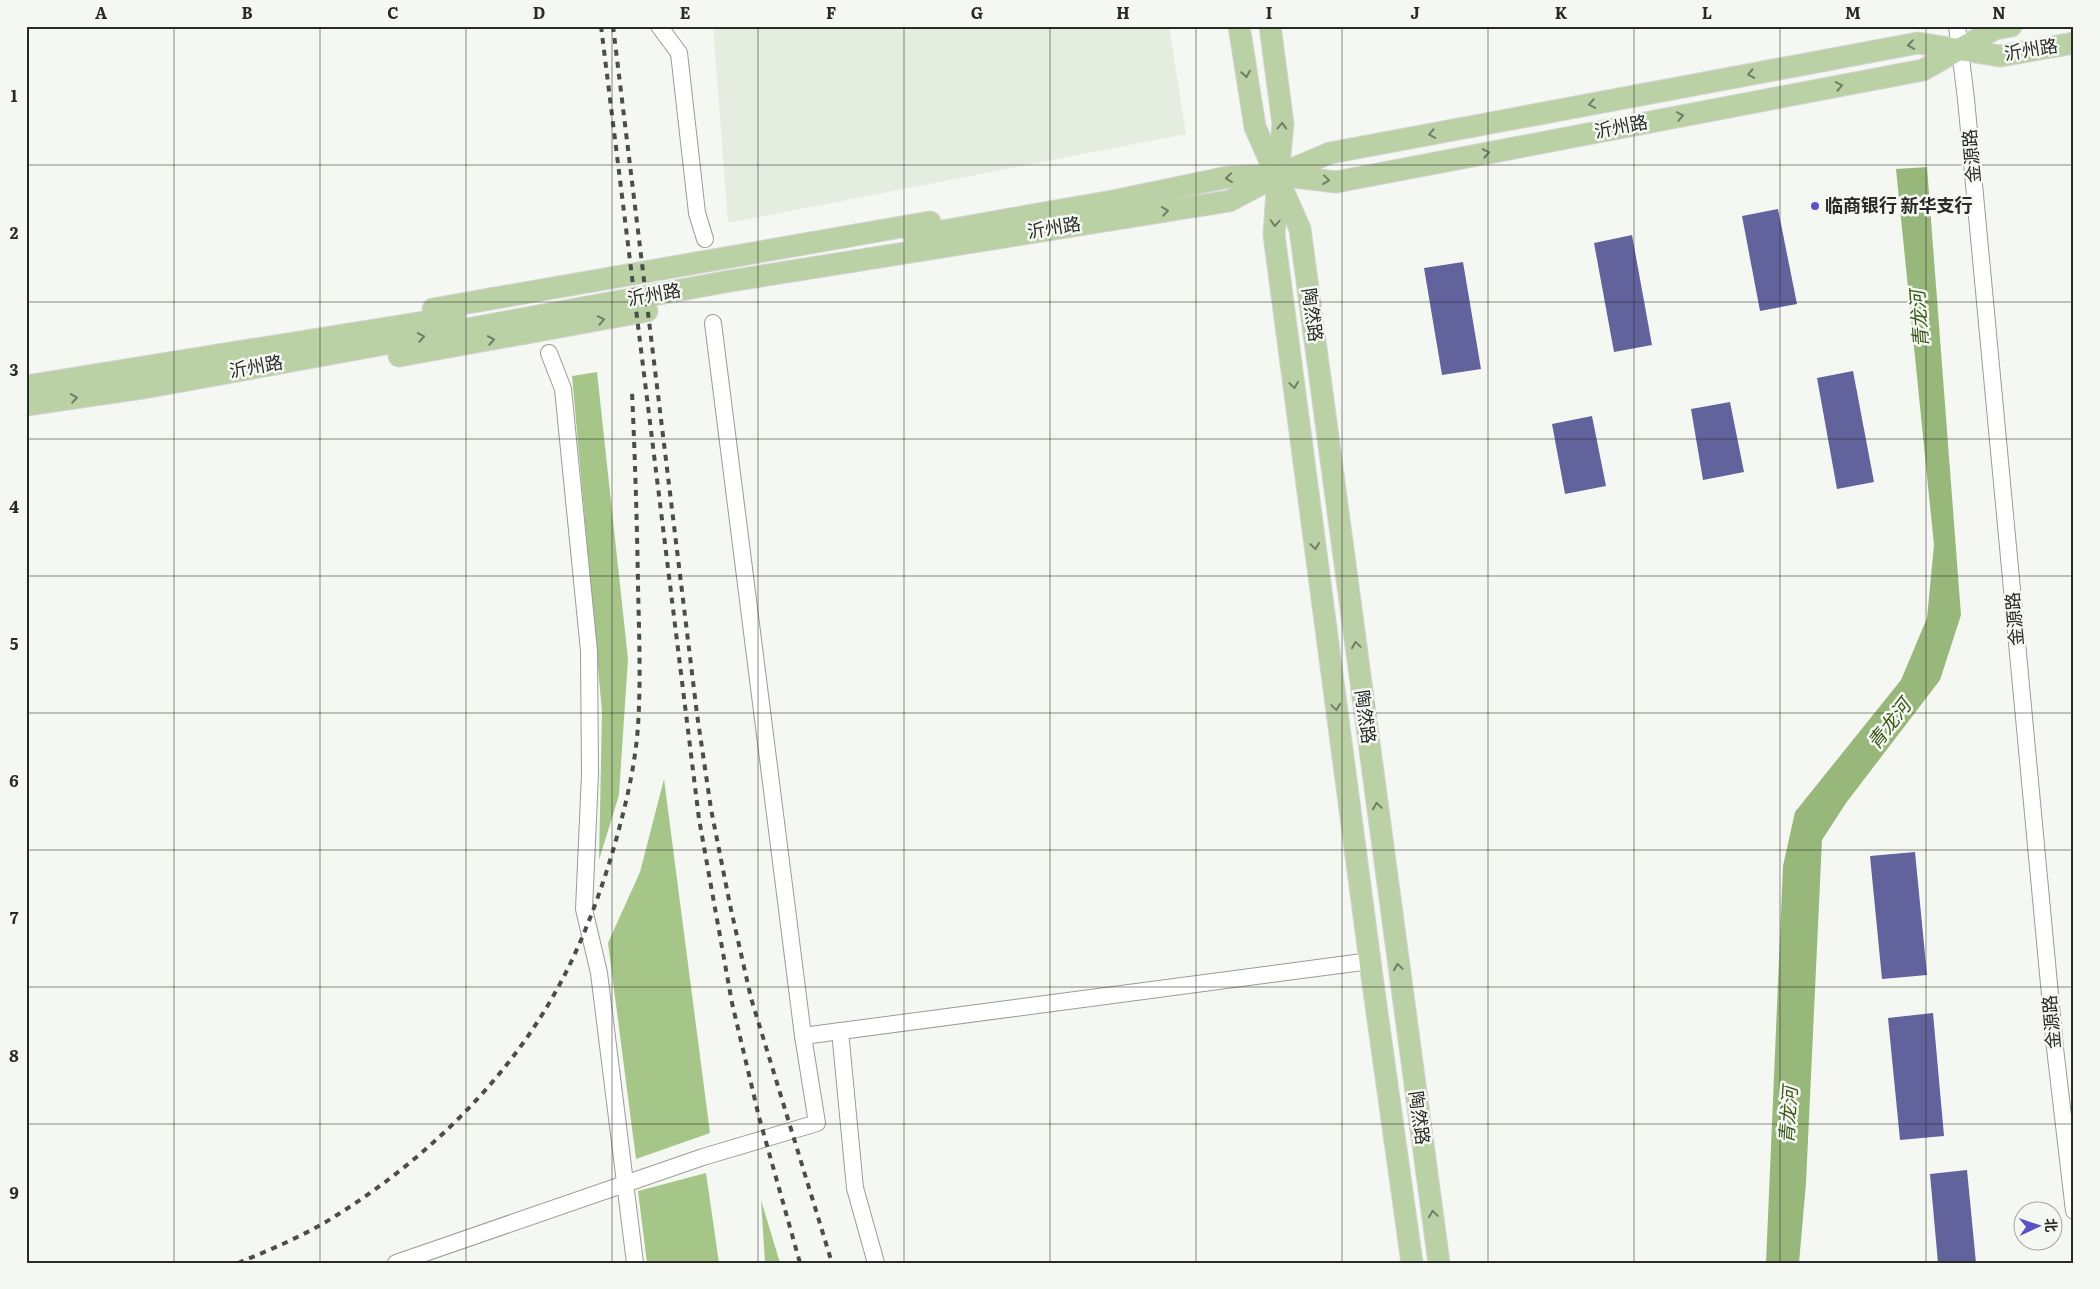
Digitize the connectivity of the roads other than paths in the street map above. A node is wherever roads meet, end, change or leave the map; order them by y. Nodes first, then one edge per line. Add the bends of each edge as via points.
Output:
1 (659, 26) edge
2 (1239, 26) edge
3 (1270, 26) edge
4 (1957, 26) edge
5 (2011, 26) edge
6 (2074, 43) edge
7 (1959, 49) junction
8 (1278, 175) junction
9 (1118, 209) junction
10 (706, 239) dead end
11 (713, 323) dead end
12 (549, 353) dead end
13 (149, 377) junction
14 (26, 386) edge
15 (26, 405) edge
16 (1352, 822) junction
17 (1389, 898) junction
18 (1370, 961) junction
19 (1378, 1020) junction
20 (840, 1031) junction
21 (803, 1036) junction
22 (1413, 1075) junction
23 (625, 1184) junction
24 (2074, 1211) edge
25 (396, 1263) edge
26 (635, 1263) edge
27 (876, 1263) edge
28 (1412, 1263) edge
29 (1439, 1263) edge

1 - 10 street via 679,53 697,214
2 -> 8 main road, 陶然路 via 1255,127
8 -> 3 main road, 陶然路 via 1284,124
4 - 7 street, 金源路
5 - 7 main road, 沂州路 via 1995,29
6 - 7 main road, 沂州路 via 2000,56
7 -> 8 main road, 沂州路 via 1918,43 1330,153
8 -> 7 main road, 沂州路 via 1336,182 1923,70
7 - 24 street, 金源路 via 2054,1048
8 - 9 main road, 沂州路 via 1228,177
8 -> 16 main road, 陶然路 via 1274,234
17 -> 8 main road, 陶然路 via 1300,229
13 -> 9 main road via 200,388 462,346 1080,235
9 - 13 main road via 1085,196 200,348
11 - 21 street
12 - 23 street via 563,389 589,651 590,774 584,909 599,973
13 - 14 main road
15 -> 13 main road
16 - 17 main road via 1378,922
16 - 18 main road, 陶然路
22 -> 17 main road, 陶然路
18 - 19 main road, 陶然路
18 - 20 street
19 - 22 main road via 1391,996
19 - 28 main road, 陶然路
20 - 21 street
20 - 27 street via 856,1188
21 - 23 street via 817,1123
29 -> 22 main road, 陶然路
23 - 25 street
23 - 26 street

